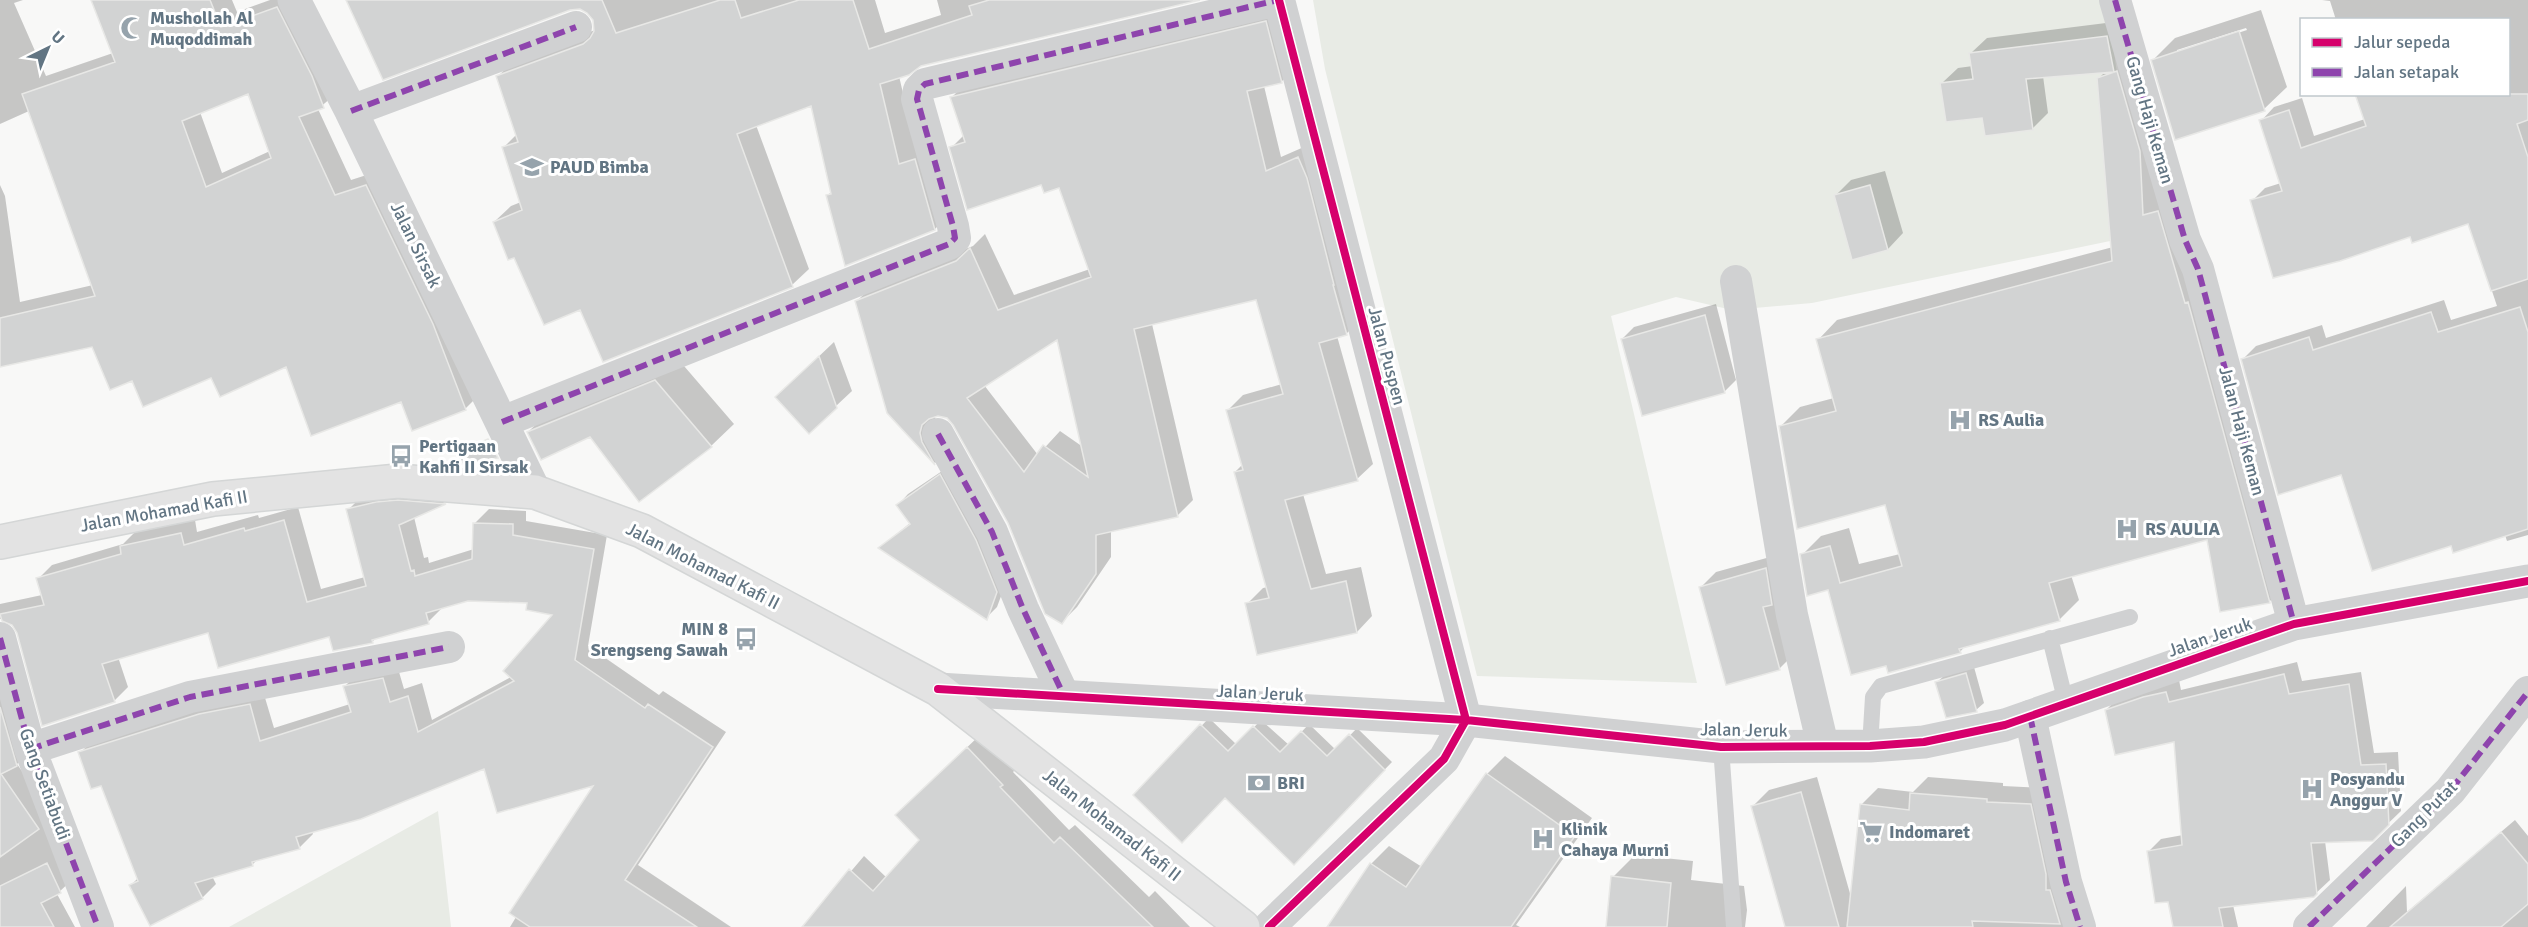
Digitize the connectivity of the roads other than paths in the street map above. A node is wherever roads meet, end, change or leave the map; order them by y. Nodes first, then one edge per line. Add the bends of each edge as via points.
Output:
1 (294, 0) edge
2 (1279, 0) edge
3 (2115, 0) edge
4 (576, 27) dead end
5 (351, 111) junction
6 (2185, 240) joint
7 (1736, 281) dead end
8 (502, 422) junction
9 (938, 434) dead end
10 (535, 492) junction
11 (0, 543) edge
12 (2528, 581) edge
13 (2130, 617) dead end
14 (2294, 624) junction
15 (0, 638) edge
16 (2050, 639) junction
17 (449, 646) dead end
18 (938, 689) junction
19 (2528, 692) edge
20 (1064, 696) junction
21 (2066, 703) junction
22 (2030, 716) junction
23 (1466, 720) junction
24 (1823, 746) junction
25 (1870, 746) junction
26 (1721, 747) junction
27 (30, 749) junction
28 (98, 927) edge
29 (1243, 927) edge
30 (1269, 927) edge
31 (1734, 927) edge
32 (2080, 927) edge
33 (2309, 927) edge

1 - 5 street, Jalan Sirsak
2 - 8 street via 925,84 917,99 953,226 955,237 949,244
2 - 23 street, Jalan Puspen
3 - 6 street, Gang Haji Keman
4 - 5 street
5 - 8 street, Jalan Sirsak
6 - 14 street, Jalan Haji Keman via 2198,269
7 - 24 street via 1792,615
8 - 10 street, Jalan Sirsak
9 - 20 street via 992,532
10 - 11 main road, Jalan Mohamad Kafi II via 398,481 213,499
10 - 18 main road, Jalan Mohamad Kafi II via 642,531
12 - 14 street, Jalan Jeruk
13 - 16 lane
14 - 21 street, Jalan Jeruk
15 - 27 street, Gang Setiabudi
16 - 21 lane
16 - 25 lane via 1881,686 1873,697
17 - 27 street via 190,697
18 - 20 street, Jalan Jeruk
18 - 29 main road, Jalan Mohamad Kafi II
19 - 33 street, Gang Putat via 2450,791
20 - 23 street, Jalan Jeruk
21 - 22 street, Jalan Jeruk
22 - 25 street, Jalan Jeruk via 1924,742
22 - 32 street via 2066,882
23 - 26 street, Jalan Jeruk
23 - 30 street via 1444,759
24 - 25 street, Jalan Jeruk
24 - 26 street, Jalan Jeruk
26 - 31 lane
27 - 28 street, Gang Setiabudi

